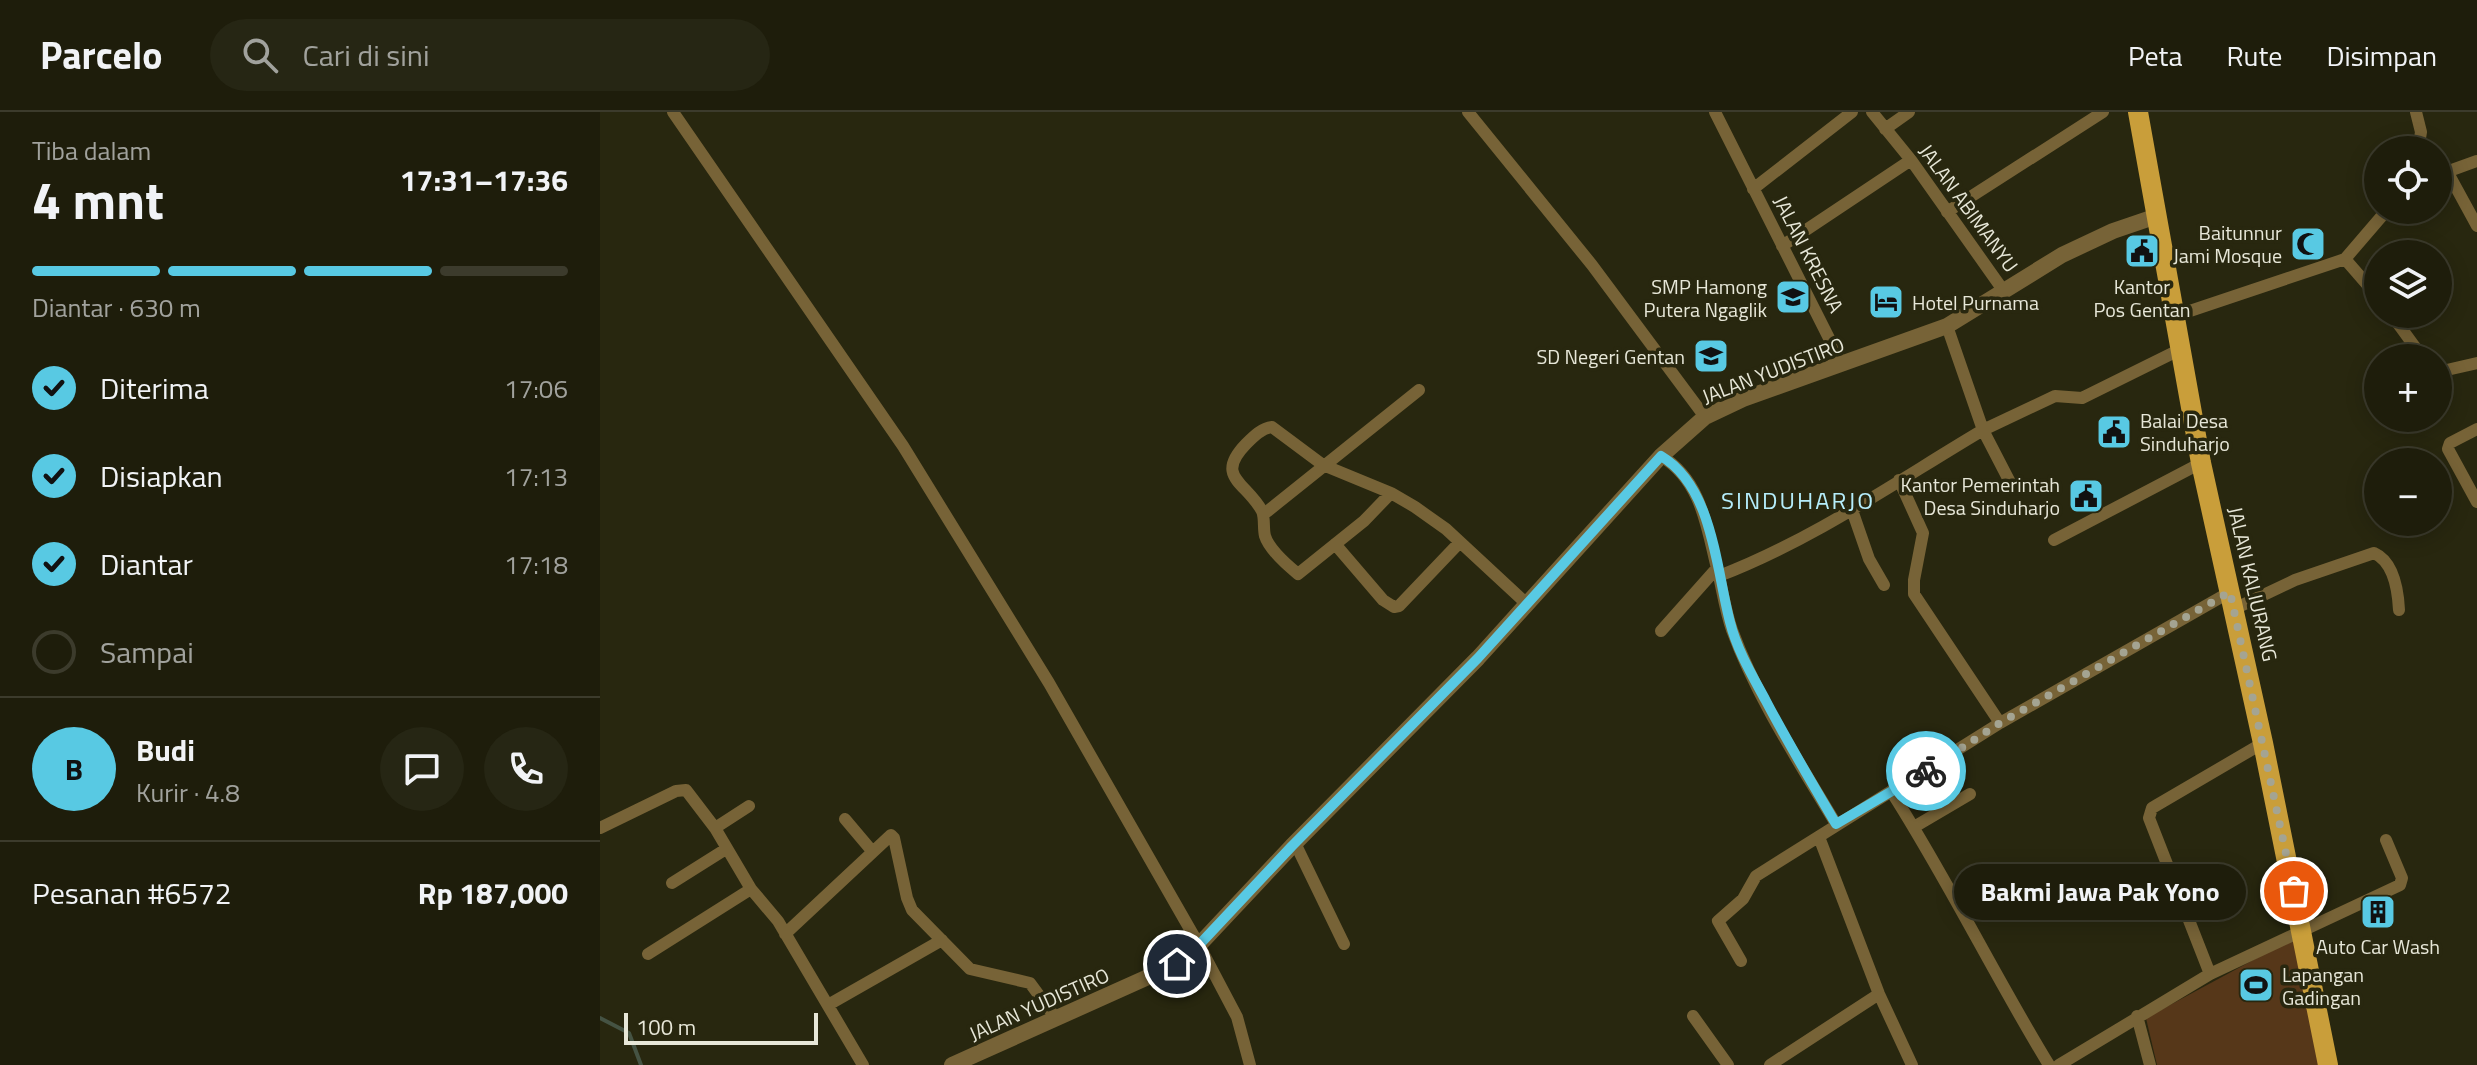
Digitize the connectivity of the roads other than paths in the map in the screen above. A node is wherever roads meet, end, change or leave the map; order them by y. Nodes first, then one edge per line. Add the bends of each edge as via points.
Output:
1 (673, 112) edge
2 (1468, 112) edge
3 (1715, 112) edge
4 (1852, 112) edge
5 (1872, 112) edge
6 (1909, 112) edge
7 (2103, 112) edge
8 (2416, 112) edge
9 (2136, 115) edge
10 (1885, 129) junction
11 (2420, 136) edge
12 (1911, 160) junction
13 (2477, 161) edge
14 (2452, 170) edge
15 (2452, 188) edge
16 (1753, 189) junction
17 (1947, 212) junction
18 (2157, 216) junction
19 (2375, 224) edge
20 (2477, 226) edge
21 (1782, 246) junction
22 (2345, 259) junction
23 (2364, 281) edge
24 (2003, 290) junction
25 (2175, 316) junction
26 (1947, 326) junction
27 (2181, 349) junction
28 (2477, 363) edge
29 (1842, 364) junction
30 (2452, 369) edge
31 (1419, 390) dead end
32 (1705, 417) junction
33 (2477, 429) edge
34 (1983, 430) junction
35 (1661, 456) junction
36 (2201, 463) junction
37 (1323, 465) junction
38 (1899, 480) junction
39 (2013, 488) dead end
40 (1391, 493) junction
41 (2477, 502) edge
42 (1852, 510) junction
43 (1264, 514) junction
44 (2054, 540) dead end
45 (1460, 542) junction
46 (1335, 544) junction
47 (1718, 572) junction
48 (1884, 585) dead end
49 (2232, 601) junction
50 (1527, 604) junction
51 (2399, 610) dead end
52 (1661, 631) dead end
53 (2000, 723) junction
54 (2263, 743) junction
55 (1891, 791) junction
56 (1970, 794) dead end
57 (749, 806) dead end
58 (845, 819) dead end
59 (1836, 824) junction
60 (1914, 827) junction
61 (600, 828) edge
62 (715, 828) junction
63 (1819, 837) junction
64 (2386, 840) dead end
65 (1295, 843) junction
66 (726, 849) junction
67 (872, 851) junction
68 (672, 883) dead end
69 (751, 889) junction
70 (2302, 932) junction
71 (785, 934) junction
72 (942, 940) junction
73 (1344, 944) dead end
74 (1199, 945) junction
75 (648, 954) dead end
76 (1741, 961) dead end
77 (2210, 974) junction
78 (1879, 994) junction
79 (828, 1005) junction
80 (1693, 1016) dead end
81 (2137, 1016) junction
82 (1055, 1017) junction
83 (971, 1061) edge
84 (1723, 1063) edge
85 (863, 1065) edge
86 (952, 1065) edge
87 (1250, 1065) edge
88 (1770, 1065) edge
89 (1912, 1065) edge
90 (2049, 1065) edge
91 (2059, 1065) edge
92 (2150, 1065) edge
93 (2328, 1065) edge

1 - 74 street via 903,446 1049,683
2 - 32 street via 1592,265
3 - 16 street
4 - 16 street, JALAN KRESNA
5 - 10 street, JALAN ABIMANYU
6 - 10 street
7 - 17 street
8 - 11 street
9 - 18 main road, JALAN KALIURANG
10 - 12 street, JALAN ABIMANYU
12 - 17 street, JALAN ABIMANYU
12 - 21 street
13 - 14 street
15 - 20 street
16 - 21 street, JALAN KRESNA
17 - 24 street, JALAN ABIMANYU
18 - 24 street, JALAN YUDISTIRO via 2062,255
18 - 25 main road, JALAN KALIURANG
19 - 22 street
21 - 29 street, JALAN KRESNA
22 - 23 street
22 - 25 street
24 - 26 street, JALAN YUDISTIRO
25 - 27 main road, JALAN KALIURANG
26 - 29 street, JALAN YUDISTIRO
26 - 34 street
27 - 34 street via 2082,398 2055,396
27 - 36 main road, JALAN KALIURANG
28 - 30 street
29 - 32 street, JALAN YUDISTIRO
31 - 37 street
32 - 35 street, JALAN YUDISTIRO
33 - 41 street via 2448,449
34 - 38 street
34 - 39 street
35 - 47 street via 1695,491
35 - 50 street, JALAN YUDISTIRO
36 - 44 street
36 - 49 main road, JALAN KALIURANG
37 - 40 street
37 - 43 street
37 - 43 street via 1272,427 1249,441 1232,459 1231,470
38 - 42 street
38 - 53 street via 1923,533 1914,594
40 - 45 street
40 - 46 street
42 - 47 street via 1743,567
42 - 48 street
43 - 46 street via 1266,539 1298,574
45 - 46 street via 1394,607
45 - 50 street
47 - 52 street
47 - 59 street via 1745,662
49 - 51 street via 2374,553 2391,572
49 - 53 street
49 - 54 main road, JALAN KALIURANG
50 - 65 street, JALAN YUDISTIRO
53 - 55 street
54 - 70 main road, JALAN KALIURANG
54 - 77 street via 2150,813
55 - 59 street
55 - 60 street
56 - 60 street
57 - 62 street
58 - 67 street
59 - 63 street
60 - 90 street
61 - 62 street via 686,790
62 - 66 street
63 - 76 street via 1756,876 1743,899 1720,918
63 - 78 street
64 - 70 street via 2400,885
65 - 73 street
65 - 74 street, JALAN YUDISTIRO
66 - 68 street
66 - 69 street
67 - 71 street
67 - 72 street via 891,835 894,838 912,910
69 - 71 street
69 - 75 street
70 - 77 street
70 - 93 main road, JALAN KALIURANG
71 - 79 street
72 - 79 street
72 - 82 street via 970,969 1030,983
74 - 82 street, JALAN YUDISTIRO via 1177,964
74 - 87 street via 1237,1017
77 - 81 street
78 - 88 street
78 - 89 street
79 - 85 street
80 - 84 street
81 - 91 street
81 - 92 street
82 - 83 street, JALAN YUDISTIRO
83 - 86 street, JALAN YUDISTIRO

